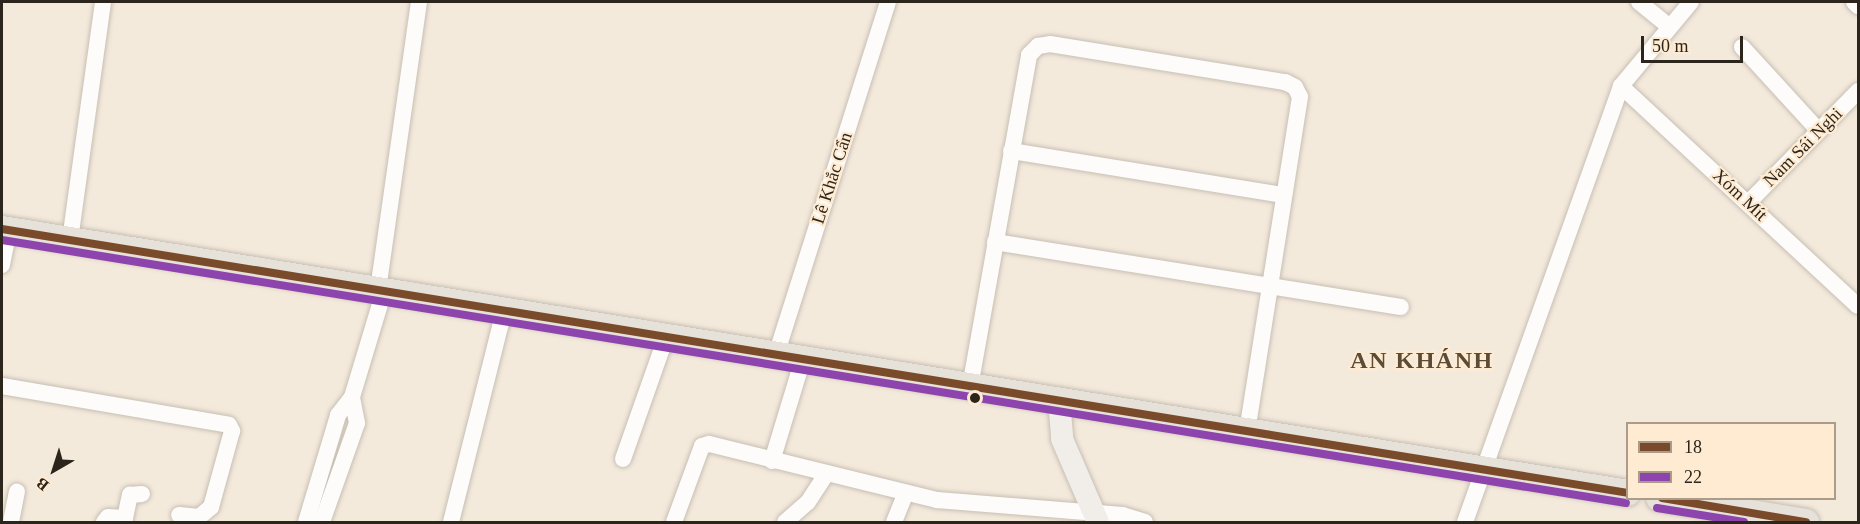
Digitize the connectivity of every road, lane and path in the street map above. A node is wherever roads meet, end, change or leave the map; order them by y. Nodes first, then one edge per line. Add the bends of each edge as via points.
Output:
1 (103, 2) edge
2 (419, 2) edge
3 (888, 2) edge
4 (1639, 2) edge
5 (1691, 2) edge
6 (1854, 2) edge
7 (1858, 6) edge
8 (1669, 26) junction
9 (1742, 47) dead end
10 (1621, 86) junction
11 (1858, 91) edge
12 (1818, 130) junction
13 (1011, 151) junction
14 (1283, 195) junction
15 (1748, 203) junction
16 (5, 230) edge
17 (70, 240) junction
18 (995, 242) junction
19 (2, 265) edge
20 (1269, 287) junction
21 (381, 291) junction
22 (1856, 299) edge
23 (1401, 307) dead end
24 (504, 311) junction
25 (666, 337) junction
26 (776, 355) junction
27 (803, 359) junction
28 (2, 386) edge
29 (970, 387) junction
30 (352, 397) junction
31 (1059, 401) junction
32 (1246, 431) junction
33 (623, 459) dead end
34 (772, 461) junction
35 (1484, 471) junction
36 (826, 474) junction
37 (17, 492) dead end
38 (906, 493) junction
39 (1626, 493) edge
40 (142, 494) dead end
41 (1667, 500) edge
42 (994, 507) junction
43 (179, 515) dead end
44 (1044, 516) edge
45 (1735, 517) edge
46 (1096, 518) edge
47 (11, 522) edge
48 (104, 522) edge
49 (306, 522) edge
50 (322, 522) edge
51 (451, 522) edge
52 (674, 522) edge
53 (785, 522) edge
54 (894, 522) edge
55 (988, 522) edge
56 (1145, 522) edge
57 (1465, 522) edge
58 (1806, 522) edge

1 - 17 street
2 - 21 street
3 - 26 street, Lê Khắc Cẩn
4 - 8 street
5 - 8 street
6 - 7 street
8 - 10 street
9 - 12 street
10 - 15 street, Xóm Mít
10 - 35 street
11 - 12 street, Nam Sái Nghi
12 - 15 street, Nam Sái Nghi
13 - 14 street
13 - 14 street via 1029,55 1038,46 1073,48 1285,82 1295,87 1300,97
13 - 18 street
14 - 20 street
15 - 22 street, Xóm Mít
16 - 17 main road
16 - 19 street
17 - 21 main road
18 - 20 street
18 - 29 street
20 - 23 street
20 - 32 street
21 - 24 main road
21 - 30 street
24 - 25 main road
24 - 51 street
25 - 26 main road
25 - 33 street
26 - 27 main road
27 - 29 main road
27 - 34 street
28 - 43 street via 229,425 232,431 211,507 199,517
29 - 31 main road
30 - 49 street via 338,415
30 - 50 street via 357,423
31 - 32 main road
31 - 46 main road via 1062,439
32 - 35 main road
34 - 36 street
34 - 52 street via 714,444 702,446
35 - 39 main road
35 - 57 street
36 - 38 street
36 - 53 street via 808,502
37 - 47 street
38 - 42 street
38 - 54 street
40 - 48 street via 130,495 124,518 108,517
41 - 45 main road
42 - 44 street
42 - 55 street
44 - 46 street
45 - 58 main road
46 - 56 street via 1122,515

